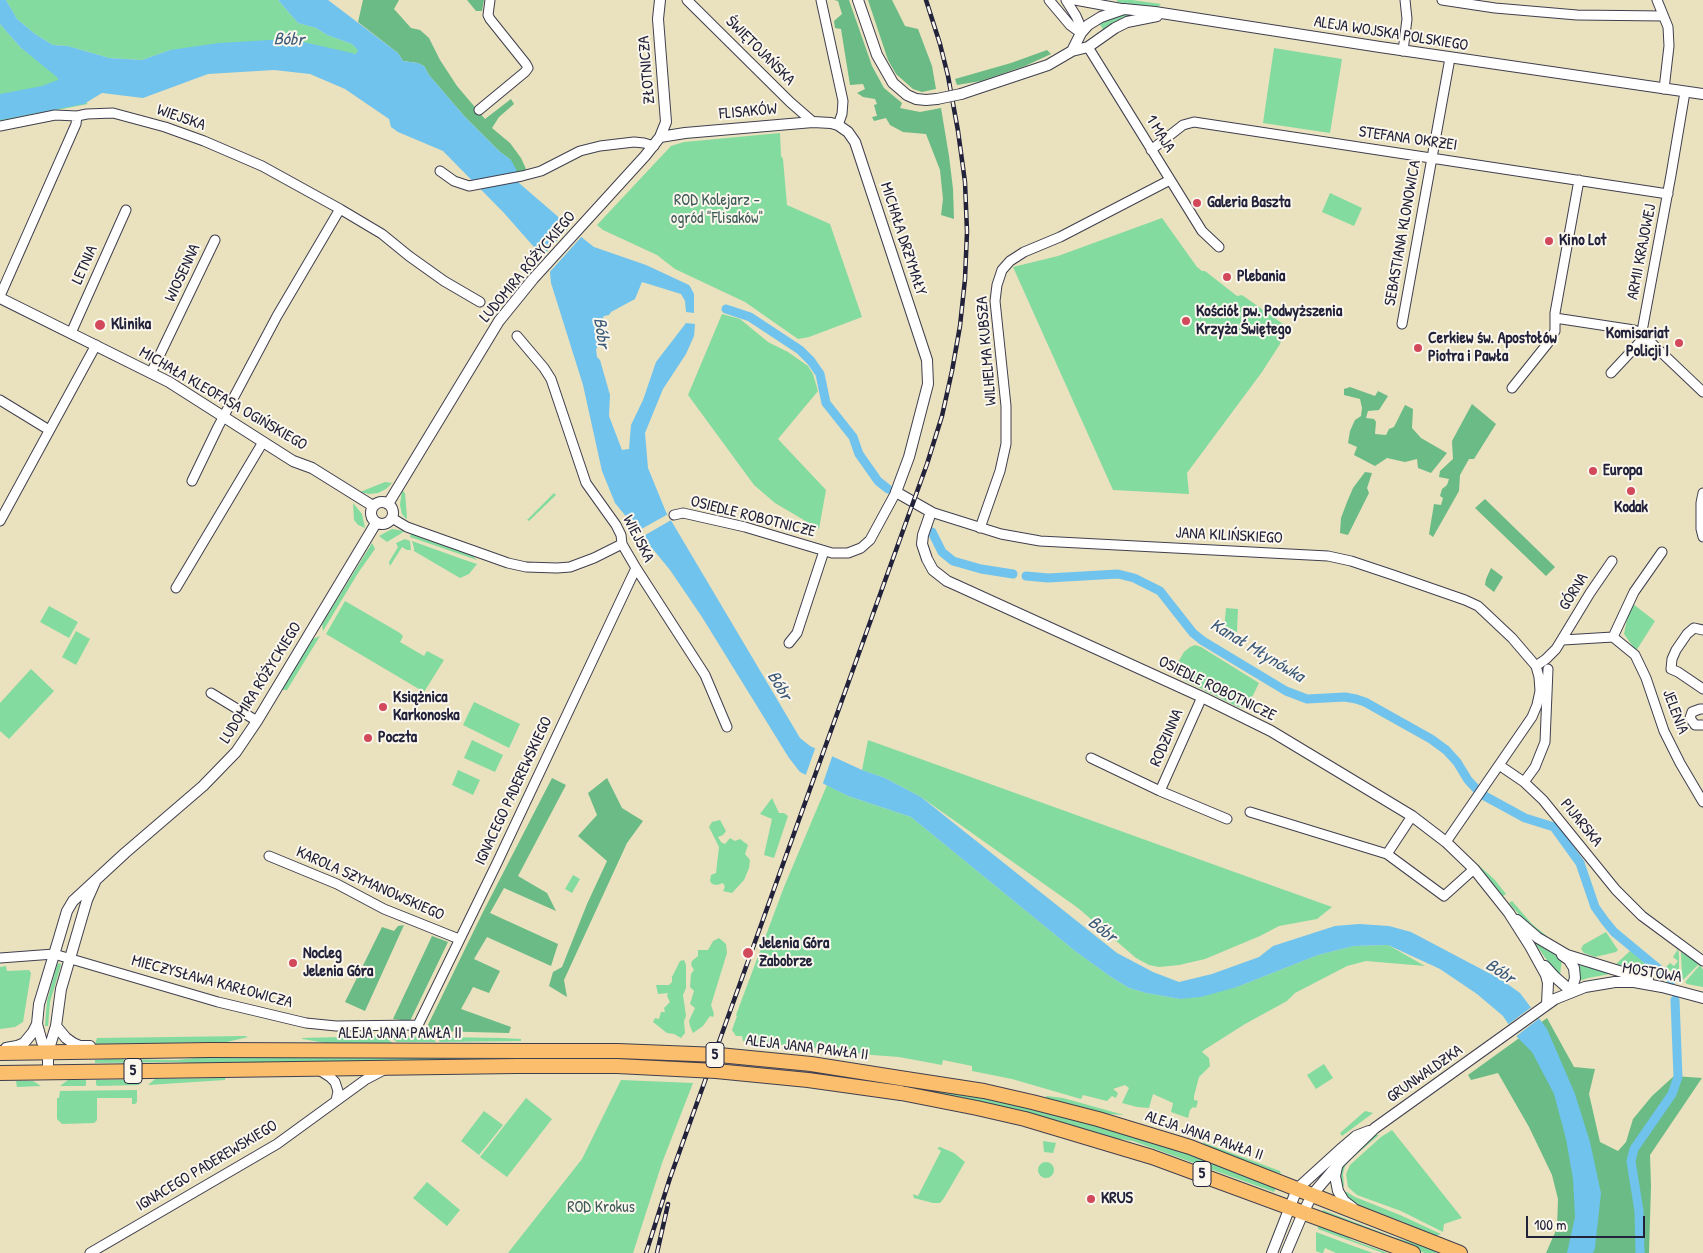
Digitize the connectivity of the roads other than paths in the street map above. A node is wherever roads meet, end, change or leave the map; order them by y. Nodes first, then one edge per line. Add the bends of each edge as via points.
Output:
1 (490, 0) edge
2 (660, 0) edge
3 (687, 0) edge
4 (821, 0) edge
5 (858, 0) edge
6 (1049, 0) edge
7 (1066, 0) edge
8 (1075, 0) edge
9 (1405, 0) edge
10 (1442, 0) edge
11 (1656, 0) edge
12 (1124, 9) junction
13 (1168, 15) junction
14 (1663, 16) junction
15 (1080, 33) junction
16 (1088, 46) junction
17 (1072, 50) junction
18 (1403, 51) junction
19 (1450, 58) junction
20 (1664, 90) junction
21 (1685, 92) junction
22 (1703, 94) edge
23 (479, 110) dead end
24 (77, 116) junction
25 (813, 122) junction
26 (838, 125) junction
27 (0, 126) edge
28 (657, 141) junction
29 (1151, 150) junction
30 (1432, 158) junction
31 (440, 171) dead end
32 (1170, 180) junction
33 (1579, 180) junction
34 (1668, 194) junction
35 (340, 209) junction
36 (126, 210) dead end
37 (215, 240) dead end
38 (1219, 246) dead end
39 (0, 297) edge
40 (480, 302) dead end
41 (1556, 318) junction
42 (1402, 324) dead end
43 (71, 333) junction
44 (1642, 334) junction
45 (517, 336) dead end
46 (96, 345) junction
47 (151, 373) junction
48 (1611, 373) dead end
49 (1512, 388) dead end
50 (1703, 392) edge
51 (0, 400) edge
52 (223, 417) junction
53 (49, 430) junction
54 (263, 442) junction
55 (192, 481) dead end
56 (896, 492) junction
57 (1703, 493) edge
58 (388, 504) junction
59 (373, 506) junction
60 (931, 512) junction
61 (674, 515) dead end
62 (392, 518) junction
63 (0, 520) edge
64 (376, 523) junction
65 (980, 528) junction
66 (1703, 537) edge
67 (622, 544) junction
68 (824, 551) junction
69 (1662, 552) dead end
70 (1612, 561) dead end
71 (636, 568) junction
72 (176, 588) dead end
73 (1703, 630) edge
74 (1613, 637) junction
75 (1563, 640) junction
76 (789, 643) dead end
77 (1536, 666) junction
78 (1548, 668) dead end
79 (1703, 689) edge
80 (211, 693) dead end
81 (1202, 697) junction
82 (1703, 709) edge
83 (257, 721) junction
84 (1703, 725) edge
85 (727, 727) dead end
86 (1091, 758) dead end
87 (1499, 765) junction
88 (1524, 782) junction
89 (1160, 791) junction
90 (1703, 802) edge
91 (1250, 812) dead end
92 (1412, 816) junction
93 (1227, 819) dead end
94 (1446, 842) junction
95 (1387, 854) junction
96 (269, 856) dead end
97 (1474, 869) junction
98 (98, 877) junction
99 (1509, 913) junction
100 (459, 939) junction
101 (1547, 944) junction
102 (1530, 946) junction
103 (54, 954) junction
104 (0, 958) edge
105 (70, 958) junction
106 (1703, 961) edge
107 (1662, 987) junction
108 (1571, 991) junction
109 (1703, 998) edge
110 (1544, 1007) junction
111 (37, 1024) junction
112 (418, 1025) joint
113 (56, 1026) junction
114 (1493, 1044) joint
115 (0, 1049) edge
116 (48, 1052) junction
117 (123, 1052) junction
118 (0, 1053) edge
119 (391, 1067) junction
120 (318, 1069) junction
121 (48, 1072) junction
122 (0, 1073) edge
123 (336, 1101) junction
124 (1375, 1128) junction
125 (1337, 1166) junction
126 (1297, 1189) junction
127 (1312, 1195) junction
128 (1289, 1207) junction
129 (1303, 1213) junction
130 (1360, 1215) junction
131 (90, 1253) edge
132 (1272, 1253) edge
133 (1286, 1253) edge
134 (1413, 1253) edge
135 (1460, 1253) edge

1 - 23 street via 490,19 528,68
2 - 28 street, ZŁOTNICZA via 658,19 666,122
3 - 25 street, ŚWIĘTOJAŃSKA
4 - 26 street via 843,100
5 - 17 street, bridge via 877,56 893,83 916,99 937,99 985,87 1048,65
6 - 15 street, 1 MAJA
7 - 15 street, 1 MAJA via 1078,19
8 - 12 street, ALEJA WOJSKA POLSKIEGO
9 - 18 street via 1407,19
10 - 14 street via 1577,15
11 - 14 street
12 - 13 street, ALEJA WOJSKA POLSKIEGO
12 - 15 street via 1101,17
13 - 16 street via 1127,22
13 - 18 street, ALEJA WOJSKA POLSKIEGO
14 - 20 street via 1668,27 1669,46
15 - 16 street, 1 MAJA
15 - 17 street
16 - 17 street
16 - 29 street, 1 MAJA
18 - 19 street, ALEJA WOJSKA POLSKIEGO
19 - 20 street, ALEJA WOJSKA POLSKIEGO
19 - 30 street, SEBASTIANA KLONOWICA
20 - 21 street, ALEJA WOJSKA POLSKIEGO
21 - 22 street, ALEJA WOJSKA POLSKIEGO
21 - 34 street, ARMII KRAJOWEJ
24 - 27 street, WIEJSKA via 55,115
24 - 35 street, WIEJSKA via 113,113 165,127 262,166
24 - 39 street
25 - 26 street, FLISAKÓW
25 - 28 street, FLISAKÓW via 685,133
26 - 56 street, MICHAŁA DRZYMAŁY via 855,142 927,360 928,384
28 - 31 street, FLISAKÓW via 600,146 580,151 541,171 470,186 454,181
28 - 58 street, LUDOMIRA RÓŻYCKIEGO via 498,321
29 - 30 street, STEFANA OKRZEI via 1184,125 1194,122
29 - 32 street, 1 MAJA
30 - 33 street, STEFANA OKRZEI
30 - 42 street, SEBASTIANA KLONOWICA
32 - 38 street, 1 MAJA via 1202,231
32 - 65 street, WILHELMA KUBSZA via 1024,252 1002,270 996,301 1006,406 1006,444
33 - 34 street, STEFANA OKRZEI
33 - 41 street
34 - 44 street, ARMII KRAJOWEJ
35 - 40 street, WIEJSKA
35 - 52 street
36 - 43 street, LETNIA
37 - 47 street, WIOSENNA
39 - 43 street, MICHAŁA KLEOFASA OGIŃSKIEGO
41 - 44 street
41 - 49 street via 1555,331 1548,343
43 - 46 street, MICHAŁA KLEOFASA OGIŃSKIEGO
44 - 48 street via 1640,342
44 - 50 street
45 - 67 street, WIEJSKA via 551,379 586,483 616,525
46 - 47 street, MICHAŁA KLEOFASA OGIŃSKIEGO
46 - 53 street
47 - 52 street, MICHAŁA KLEOFASA OGIŃSKIEGO
51 - 53 street
52 - 54 street, MICHAŁA KLEOFASA OGIŃSKIEGO
52 - 55 street
53 - 63 street
54 - 59 street, MICHAŁA KLEOFASA OGIŃSKIEGO
54 - 72 street
56 - 60 street, JANA KILIŃSKIEGO
56 - 68 street, OSIEDLE ROBOTNICZE via 866,544 855,551
57 - 66 street
58 - 59 street via 380,502
58 - 62 street via 393,510
59 - 64 street via 371,513
60 - 65 street, JANA KILIŃSKIEGO
60 - 81 street, OSIEDLE ROBOTNICZE via 923,535 924,552 933,570 947,581
61 - 68 street, OSIEDLE ROBOTNICZE via 684,513 745,527
62 - 64 street via 385,524
62 - 67 street via 406,527 526,567 570,567
64 - 83 street, LUDOMIRA RÓŻYCKIEGO
65 - 77 street, JANA KILIŃSKIEGO via 1040,541 1320,556 1351,561 1478,606
67 - 71 street, WIEJSKA
68 - 76 street, OSIEDLE ROBOTNICZE via 796,633
69 - 74 street via 1628,603
70 - 75 street, GÓRNA
71 - 85 street, WIEJSKA via 705,675
71 - 100 street, IGNACEGO PADEREWSKIEGO
73 - 79 street via 1694,628 1687,634 1676,650 1671,669
74 - 75 street
74 - 90 street, JELENIA via 1635,655 1664,731
75 - 77 street
77 - 87 street via 1540,682 1535,710
78 - 88 street via 1545,742 1535,767
80 - 83 street
81 - 89 street, RODZINNA
81 - 92 street, OSIEDLE ROBOTNICZE via 1271,731
82 - 84 street via 1692,712 1690,718 1695,725
83 - 98 street, LUDOMIRA RÓŻYCKIEGO via 219,770
86 - 89 street, RODZINNA
87 - 88 street, PIJARSKA
87 - 94 street
88 - 106 street, PIJARSKA via 1642,916
89 - 93 street, RODZINNA
91 - 95 street
92 - 94 street, OSIEDLE ROBOTNICZE
92 - 95 street
94 - 97 street, OSIEDLE ROBOTNICZE
95 - 97 street via 1444,896
96 - 100 street, KAROLA SZYMANOWSKIEGO via 337,884 384,909
97 - 99 street, OSIEDLE ROBOTNICZE
98 - 103 street, LUDOMIRA RÓŻYCKIEGO via 67,911
98 - 105 street, LUDOMIRA RÓŻYCKIEGO via 87,900
99 - 101 street, OSIEDLE ROBOTNICZE
99 - 102 street, OSIEDLE ROBOTNICZE
100 - 112 street, IGNACEGO PADEREWSKIEGO
101 - 107 street, OSIEDLE ROBOTNICZE via 1573,957
101 - 108 street, OSIEDLE ROBOTNICZE via 1572,964 1575,975
102 - 108 street, OSIEDLE ROBOTNICZE
102 - 110 street, OSIEDLE ROBOTNICZE via 1548,983
103 - 104 street, MIECZYSŁAWA KARŁOWICZA
103 - 105 street, MIECZYSŁAWA KARŁOWICZA
103 - 111 street, LUDOMIRA RÓŻYCKIEGO via 39,1004
105 - 112 street, MIECZYSŁAWA KARŁOWICZA via 218,1002 306,1023
105 - 113 street, LUDOMIRA RÓŻYCKIEGO via 61,989
107 - 108 street, MOSTOWA via 1616,982
107 - 109 street, MOSTOWA
108 - 110 street, MOSTOWA
110 - 114 street, MOSTOWA
111 - 115 street, LUDOMIRA RÓŻYCKIEGO via 24,1043
111 - 116 street
113 - 116 street, LUDOMIRA RÓŻYCKIEGO
113 - 117 street via 77,1045
114 - 124 street, GRUNWALDZKA
116 - 117 main road, ALEJA JANA PAWŁA II / 5
116 - 118 main road, ALEJA JANA PAWŁA II / 5
116 - 121 street
117 - 126 main road, ALEJA JANA PAWŁA II / 5, bridge via 618,1051 719,1055 811,1064 984,1091 1079,1114 1190,1147
119 - 120 main road, ALEJA JANA PAWŁA II / 5
119 - 123 street, IGNACEGO PADEREWSKIEGO via 365,1080
119 - 128 main road, ALEJA JANA PAWŁA II / 5, bridge via 617,1066 716,1071 900,1093 977,1108 1077,1134 1173,1164
120 - 121 main road, ALEJA JANA PAWŁA II / 5
120 - 123 street via 335,1082 338,1091
121 - 122 main road, ALEJA JANA PAWŁA II / 5
123 - 131 street, IGNACEGO PADEREWSKIEGO via 277,1144
124 - 125 street, GRUNWALDZKA
124 - 126 street, GRUNWALDZKA via 1356,1136
125 - 127 street, GRUNWALDZKA
125 - 130 street via 1336,1184 1341,1197
126 - 127 main road, ALEJA JANA PAWŁA II / 5
126 - 128 street, GRUNWALDZKA
127 - 129 street, GRUNWALDZKA
127 - 130 main road, ALEJA JANA PAWŁA II / 5
128 - 129 main road, ALEJA JANA PAWŁA II / 5
128 - 132 street, GRUNWALDZKA
129 - 133 street, GRUNWALDZKA
129 - 134 main road, ALEJA JANA PAWŁA II / 5
130 - 135 main road, ALEJA JANA PAWŁA II / 5

